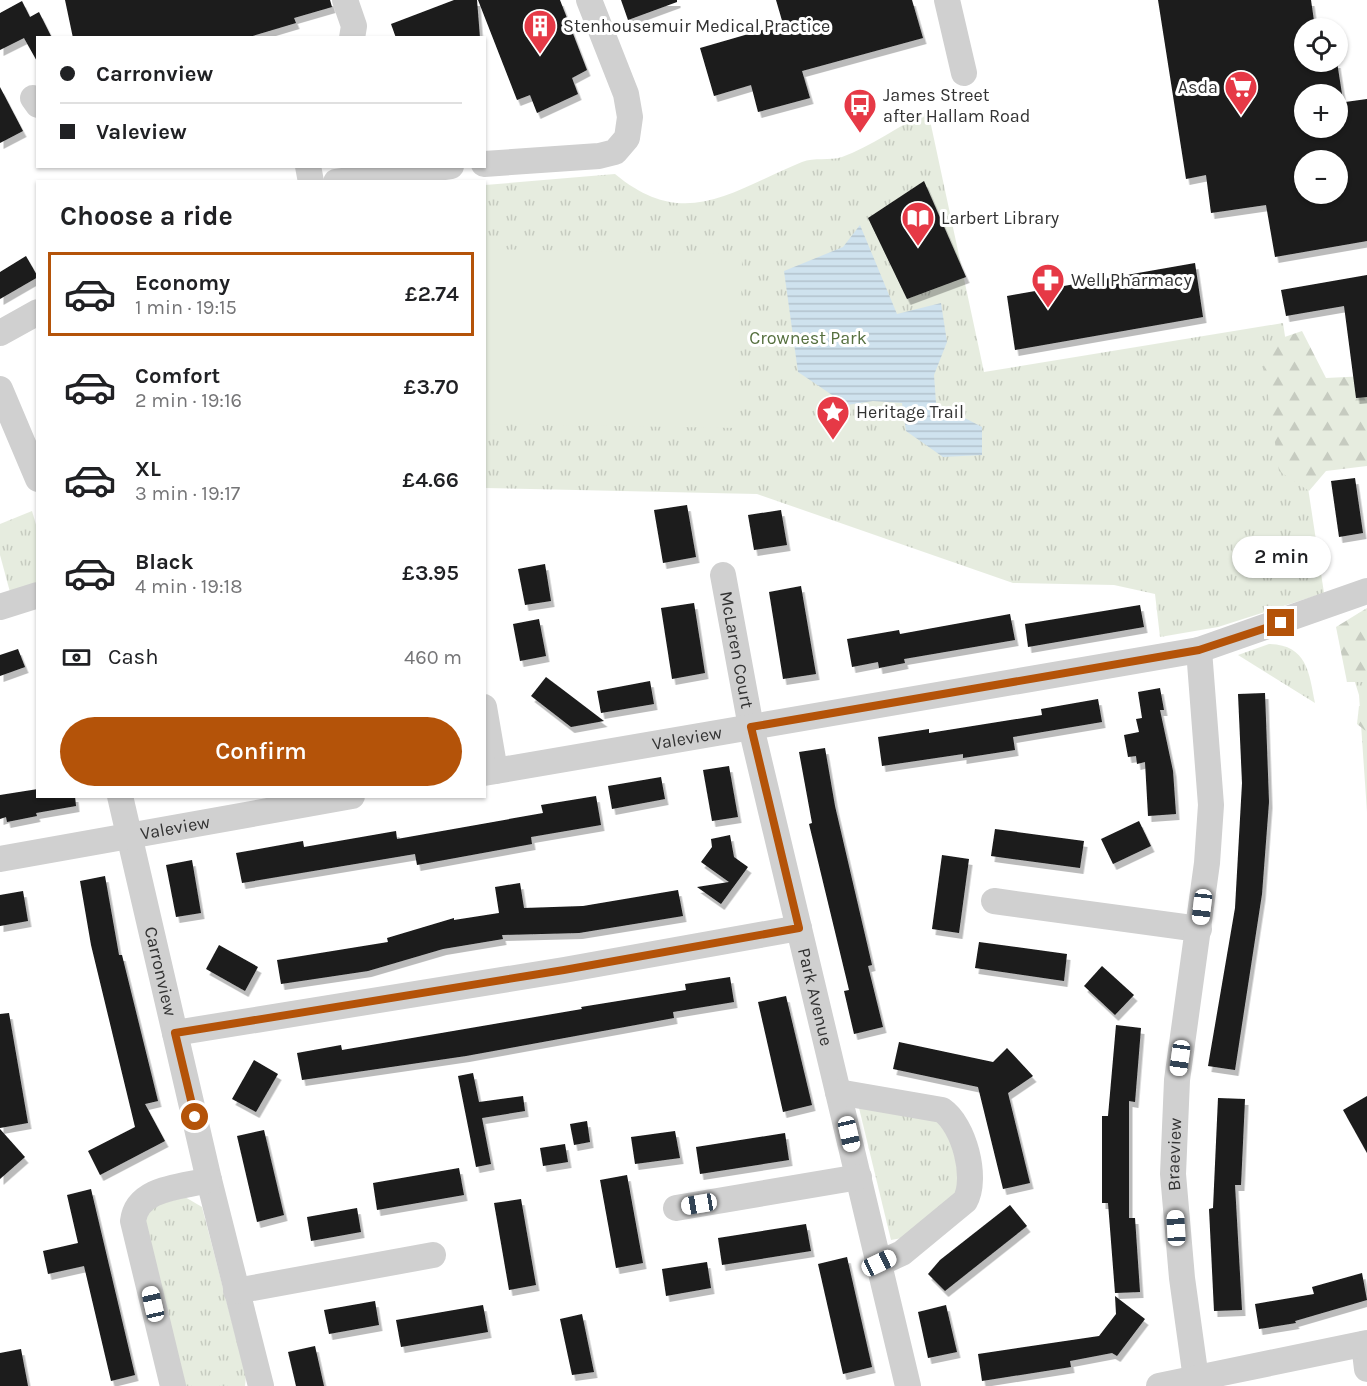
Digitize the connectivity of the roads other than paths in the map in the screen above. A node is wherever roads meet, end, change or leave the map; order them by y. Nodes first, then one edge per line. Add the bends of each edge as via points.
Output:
1 (345, 0) edge
2 (589, 0) edge
3 (947, 0) edge
4 (352, 36) edge
5 (964, 73) dead end
6 (486, 164) edge
7 (437, 168) edge
8 (350, 180) edge
9 (36, 313) edge
10 (0, 333) edge
11 (0, 390) edge
12 (36, 474) edge
13 (723, 575) dead end
14 (1367, 591) edge
15 (36, 596) edge
16 (0, 607) edge
17 (1199, 650) junction
18 (751, 727) junction
19 (486, 729) edge
20 (490, 772) edge
21 (120, 798) edge
22 (341, 798) edge
23 (128, 837) junction
24 (0, 859) edge
25 (994, 901) dead end
26 (799, 928) junction
27 (1199, 929) junction
28 (175, 1033) junction
29 (838, 1092) junction
30 (859, 1177) junction
31 (209, 1180) junction
32 (676, 1208) dead end
33 (433, 1255) dead end
34 (879, 1263) junction
35 (236, 1291) junction
36 (1366, 1352) edge
37 (1196, 1379) junction
38 (173, 1386) edge
39 (261, 1386) edge
40 (908, 1386) edge
41 (1159, 1386) edge

1 - 4 street via 354,26
2 - 6 street via 626,94 630,117 627,138 615,152 599,156
3 - 5 street
7 - 8 street
9 - 10 street
11 - 12 street
13 - 18 street, McLaren Court
14 - 17 street, Valeview
15 - 16 street
17 - 18 street, Valeview
17 - 27 street, Braeview via 1211,805
18 - 20 street, Valeview
18 - 26 street, Park Avenue
19 - 20 street, Valeview
21 - 23 street, Carronview
22 - 23 street, Valeview
23 - 24 street, Valeview
23 - 28 street, Carronview
25 - 27 street
26 - 28 street
26 - 29 street, Park Avenue
27 - 37 street, Braeview via 1177,1080 1173,1173
28 - 31 street, Carronview
29 - 30 street, Park Avenue
29 - 34 street via 942,1110 959,1127 971,1191 965,1201 902,1253
30 - 32 street
30 - 34 street, Park Avenue
31 - 35 street, Carronview
31 - 38 street via 150,1195 134,1212
33 - 35 street
34 - 40 street, Park Avenue
35 - 39 street, Carronview
36 - 37 street
37 - 41 street

